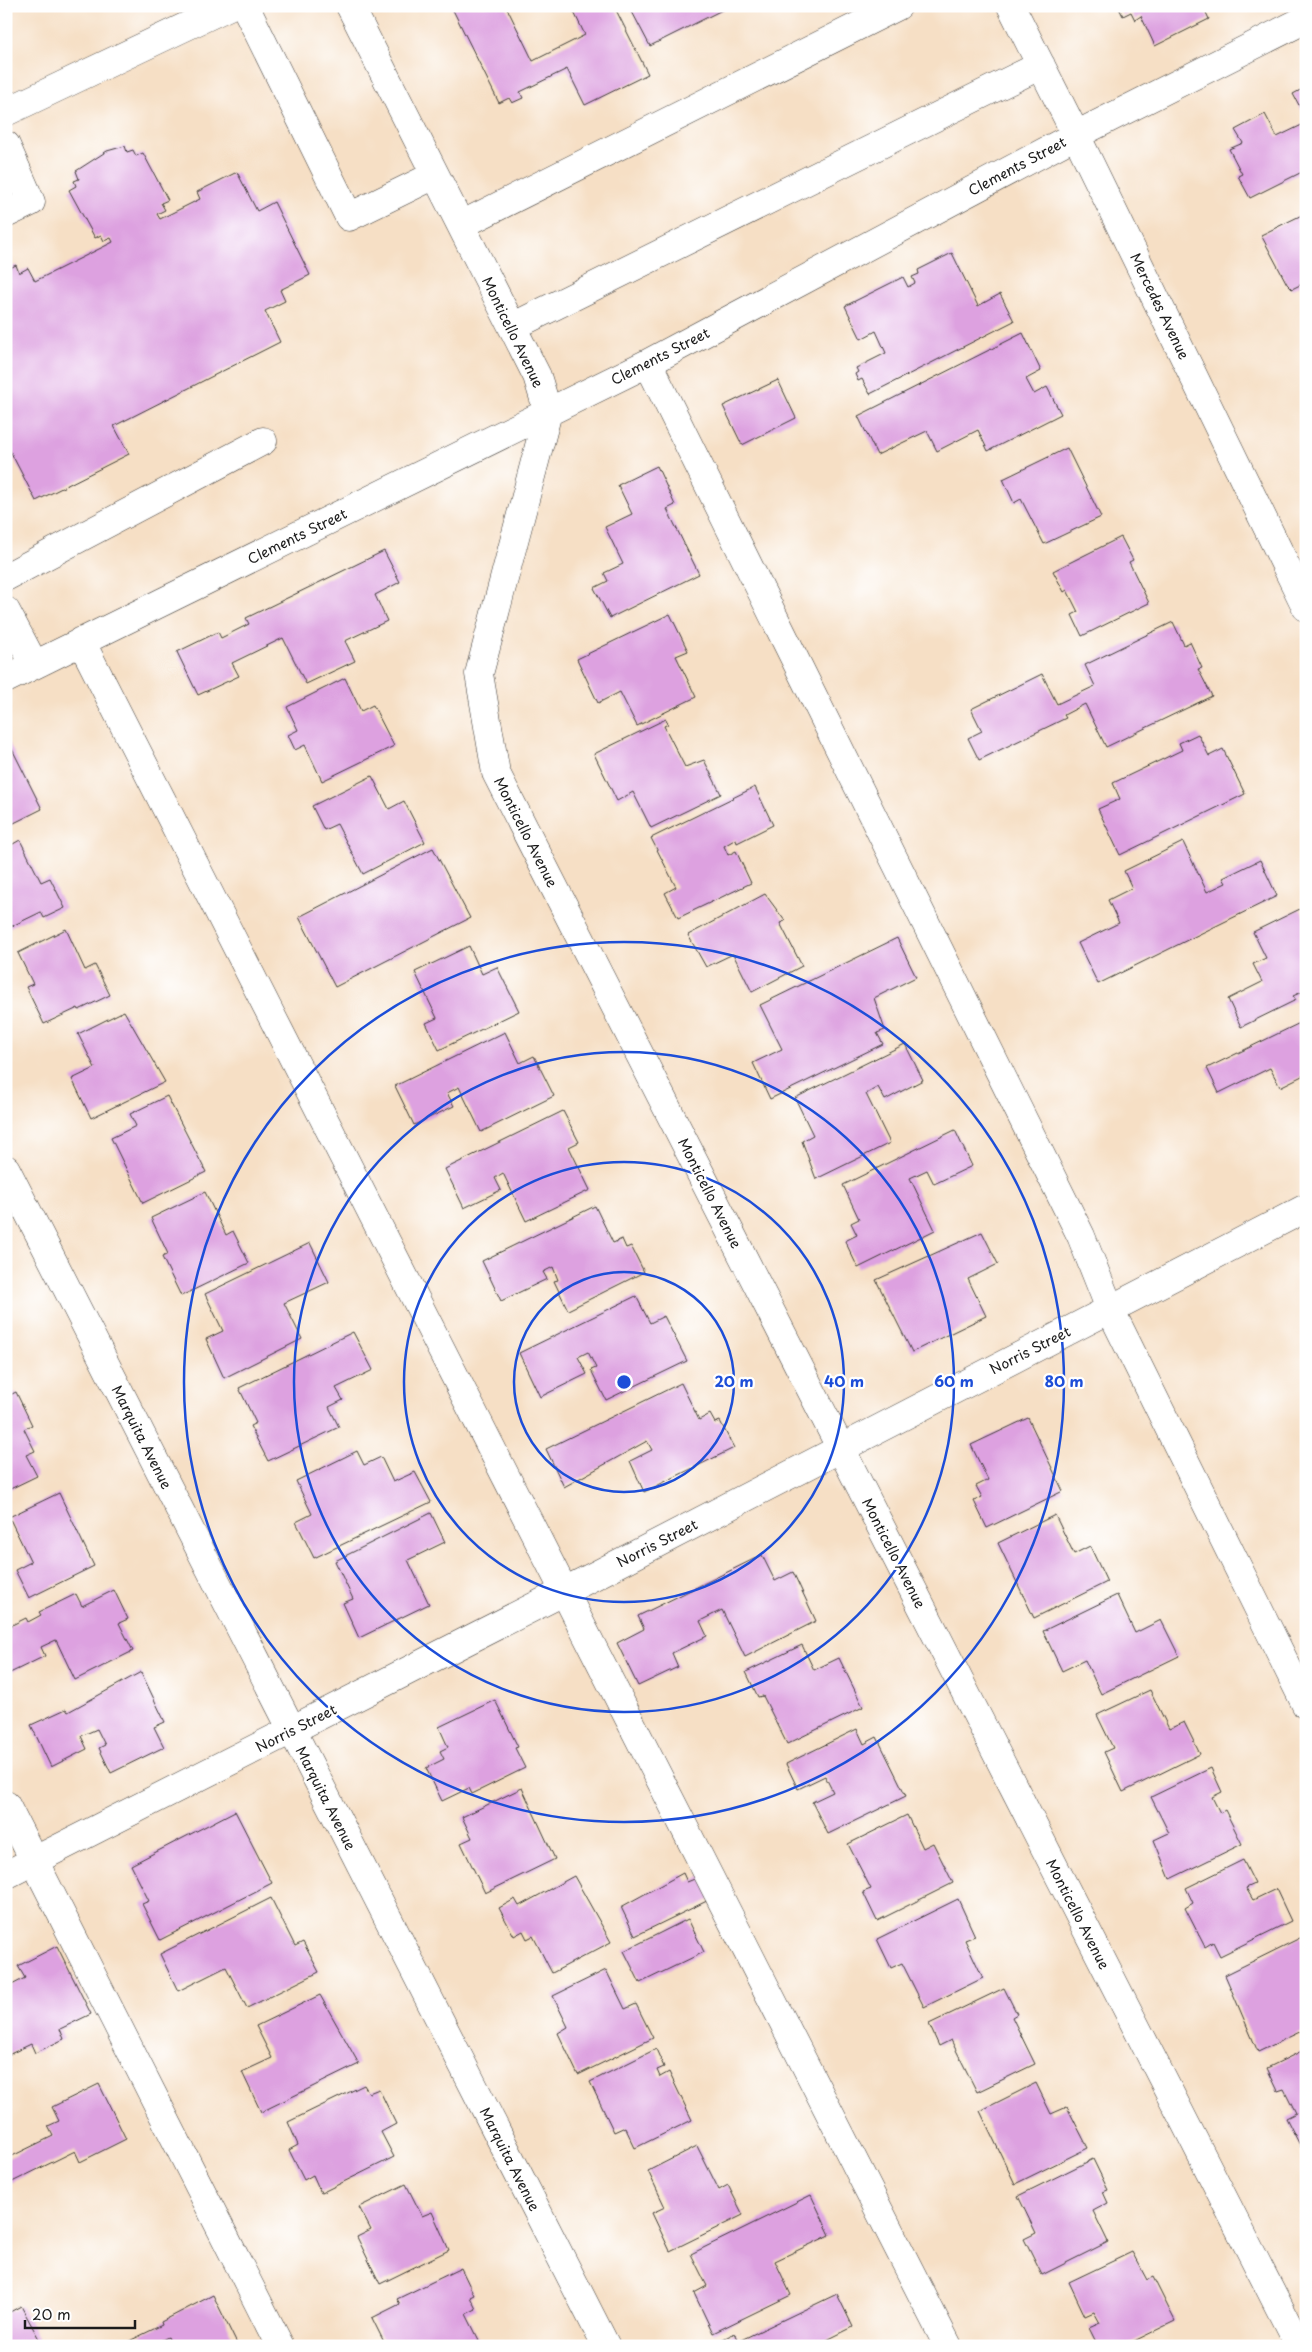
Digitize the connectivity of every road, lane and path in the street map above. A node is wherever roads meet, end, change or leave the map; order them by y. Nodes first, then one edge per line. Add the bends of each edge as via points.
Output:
1 (229, 6) edge
2 (244, 6) edge
3 (350, 6) edge
4 (898, 6) edge
5 (1011, 6) edge
6 (1306, 19) edge
7 (1041, 65) junction
8 (6, 112) edge
9 (1076, 135) junction
10 (6, 145) edge
11 (435, 175) junction
12 (6, 214) edge
13 (460, 225) junction
14 (512, 327) junction
15 (648, 363) junction
16 (548, 412) junction
17 (263, 441) dead end
18 (6, 577) edge
19 (1306, 607) edge
20 (6, 610) edge
21 (81, 642) junction
22 (34, 664) junction
23 (6, 679) edge
24 (6, 1170) edge
25 (1306, 1208) edge
26 (1110, 1309) junction
27 (841, 1448) junction
28 (563, 1592) junction
29 (1306, 1705) edge
30 (291, 1731) junction
31 (6, 1805) edge
32 (34, 1860) junction
33 (6, 1875) edge
34 (280, 2346) edge
35 (606, 2346) edge
36 (948, 2346) edge
37 (1299, 2346) edge

1 - 8 street
2 - 11 street via 349,217
3 - 11 street, Monticello Avenue
4 - 13 street
5 - 7 street, Mercedes Avenue
6 - 9 street, Clements Street
7 - 9 street, Mercedes Avenue
7 - 14 street
9 - 15 street, Clements Street
9 - 19 street, Mercedes Avenue
10 - 12 street via 31,202
11 - 13 street, Monticello Avenue
13 - 14 street, Monticello Avenue
14 - 16 street, Monticello Avenue via 537,376
15 - 16 street, Clements Street
15 - 26 street via 1081,1236
16 - 21 street, Clements Street
16 - 27 street, Monticello Avenue via 478,674 496,773
17 - 18 street
20 - 22 street
21 - 22 street, Clements Street
21 - 28 street
22 - 23 street, Clements Street
24 - 30 street, Marquita Avenue
25 - 26 street, Norris Street
26 - 27 street, Norris Street
26 - 29 street
27 - 28 street, Norris Street
27 - 37 street, Monticello Avenue
28 - 30 street, Norris Street
28 - 36 street
30 - 32 street, Norris Street
30 - 35 street, Marquita Avenue
31 - 32 street
32 - 33 street, Norris Street
32 - 34 street

